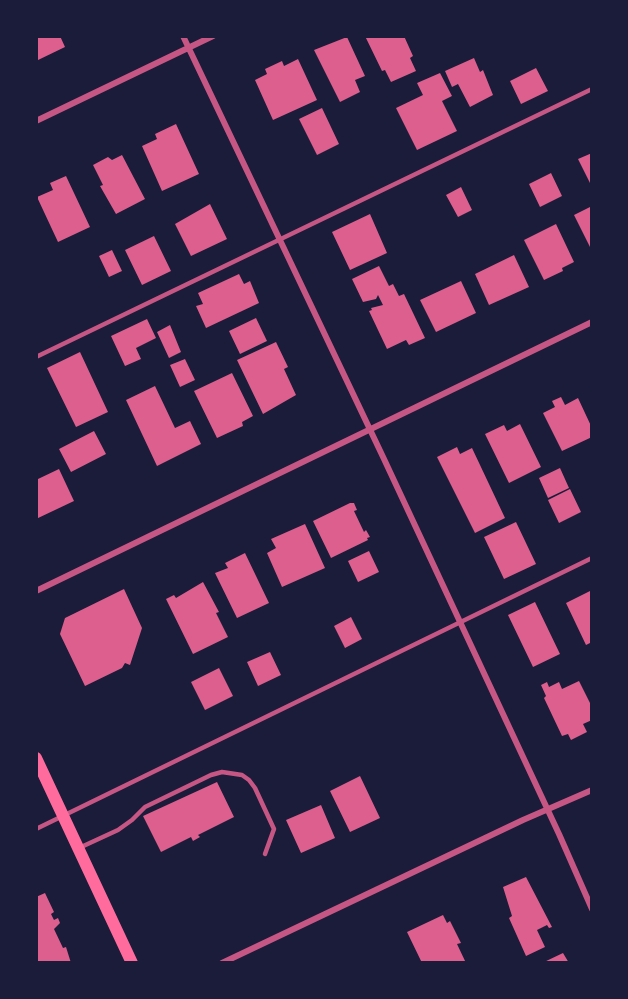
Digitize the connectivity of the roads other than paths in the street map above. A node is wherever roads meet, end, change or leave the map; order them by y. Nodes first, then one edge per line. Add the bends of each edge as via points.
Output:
1 (183, 36) edge
2 (213, 36) edge
3 (188, 48) junction
4 (592, 89) edge
5 (36, 121) edge
6 (279, 239) junction
7 (592, 322) edge
8 (36, 357) edge
9 (370, 429) junction
10 (592, 558) edge
11 (36, 591) edge
12 (460, 622) junction
13 (36, 759) edge
14 (592, 790) edge
15 (547, 809) junction
16 (62, 816) junction
17 (36, 829) edge
18 (78, 849) junction
19 (265, 854) dead end
20 (592, 909) edge
21 (132, 963) edge
22 (222, 963) edge

1 - 3 street
2 - 3 street
3 - 5 street
3 - 6 street
4 - 6 lane
6 - 8 lane
6 - 9 street
7 - 9 street
9 - 11 street
9 - 12 street
10 - 12 lane
12 - 15 street
12 - 16 lane
13 - 16 main road
14 - 15 street
15 - 20 street
15 - 22 street
16 - 17 lane
16 - 18 main road
18 - 19 lane via 118,830 145,807 222,772 242,775 255,788 274,829
18 - 21 main road

